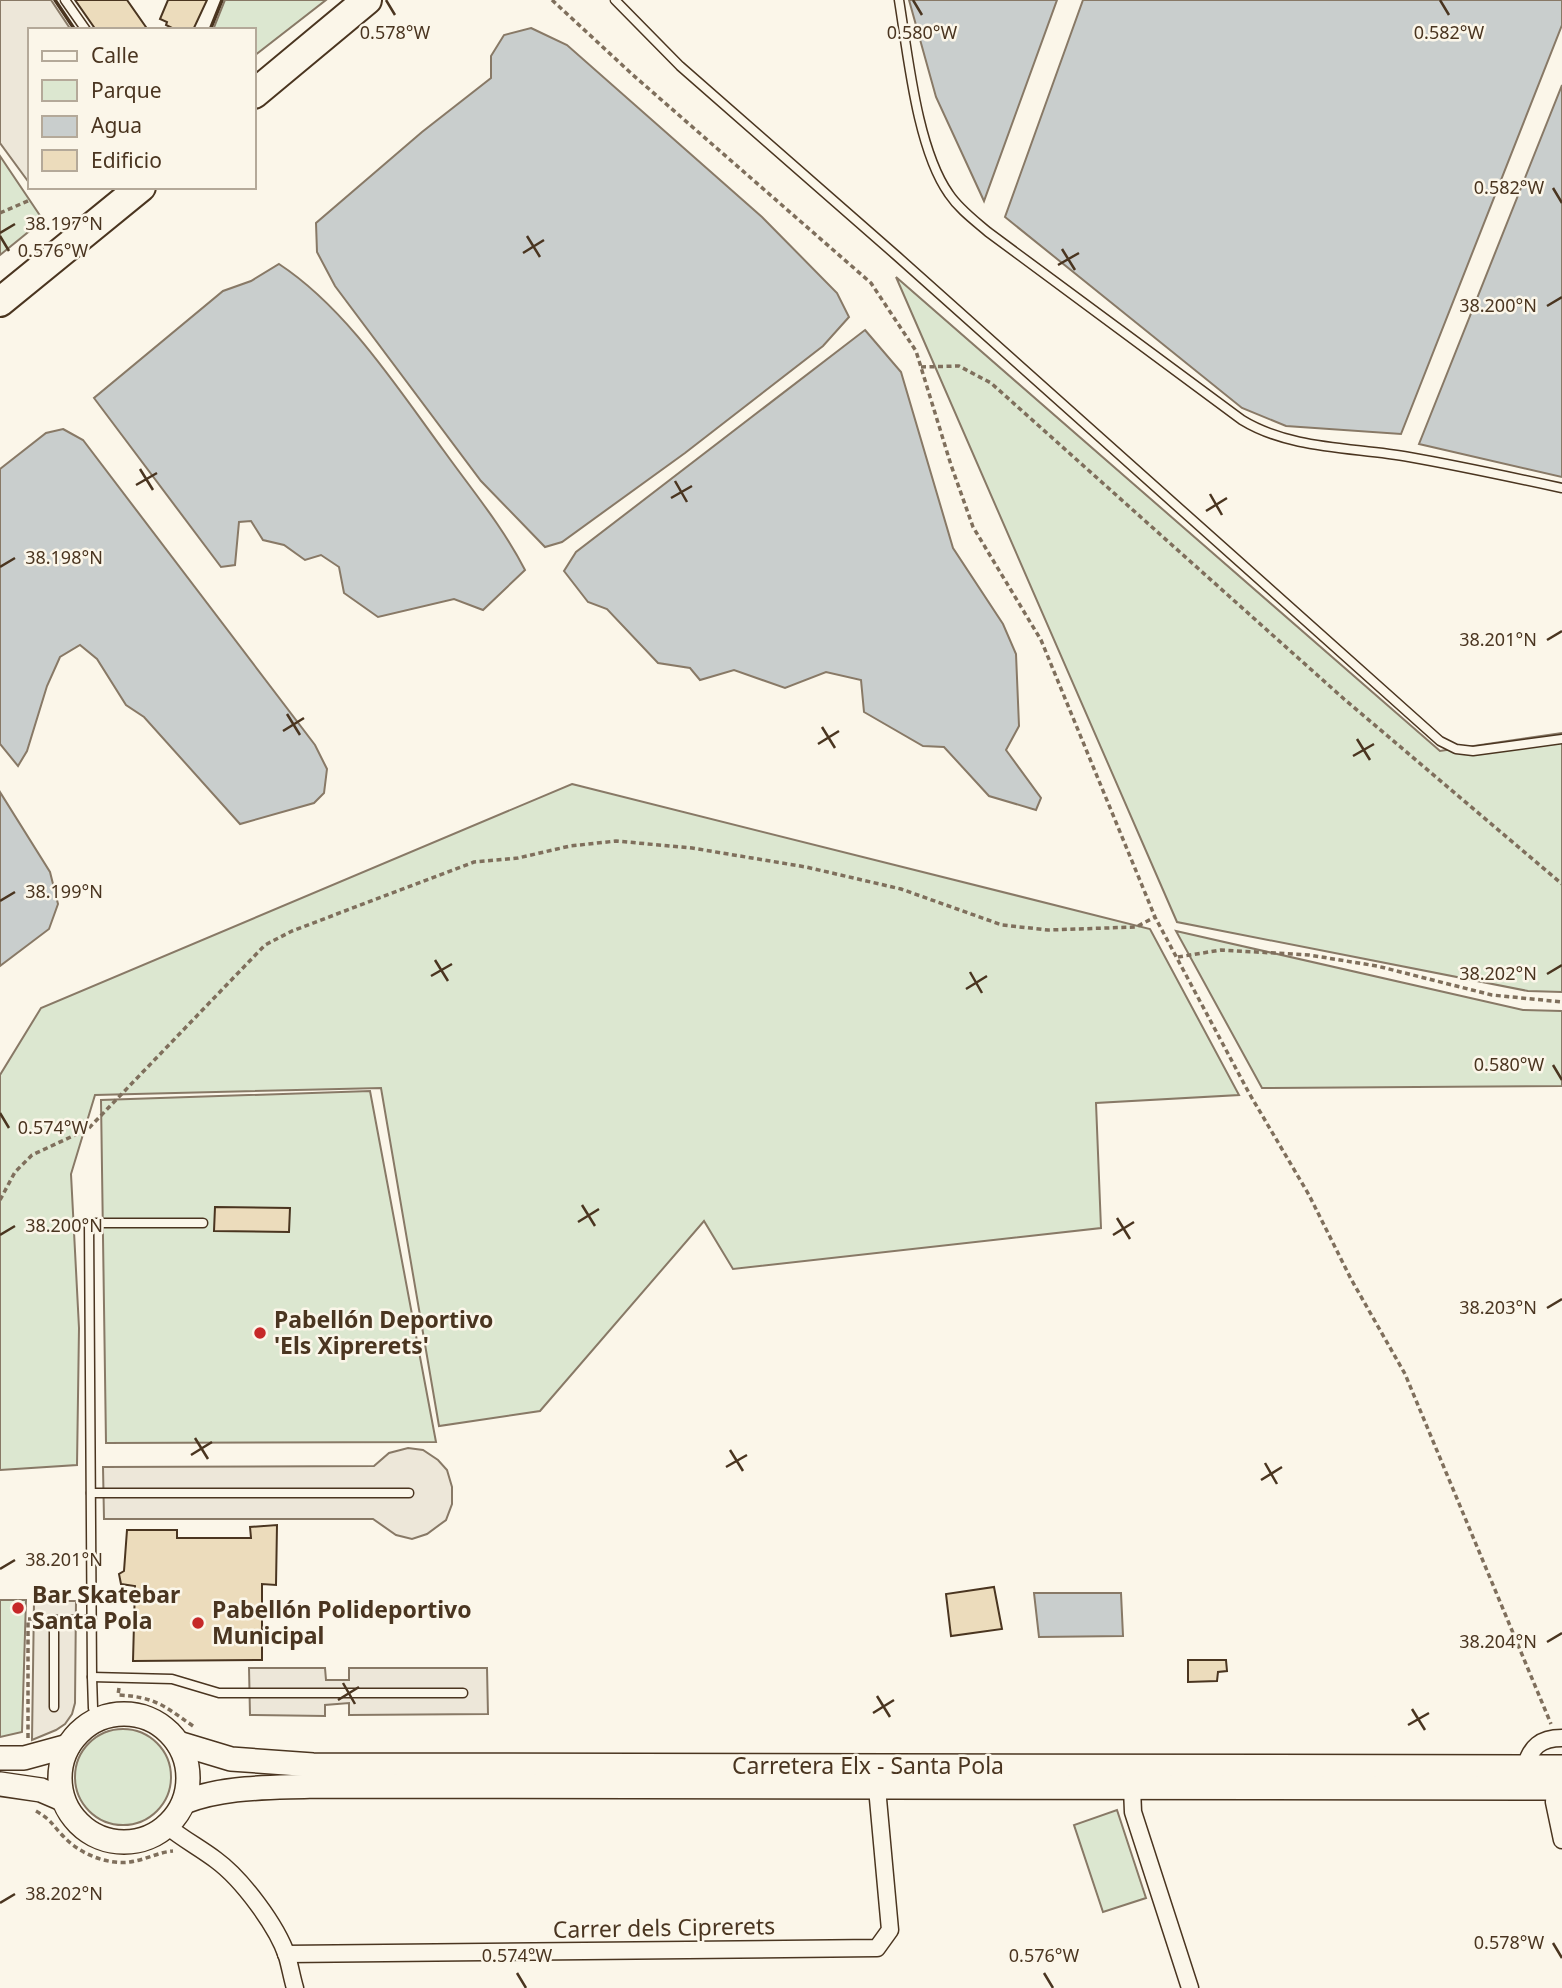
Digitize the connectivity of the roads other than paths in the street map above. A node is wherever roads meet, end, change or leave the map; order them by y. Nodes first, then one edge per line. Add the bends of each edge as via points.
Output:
1 (65, 0) edge
2 (367, 0) edge
3 (615, 0) edge
4 (899, 0) edge
5 (85, 28) edge
6 (256, 92) edge
7 (139, 189) edge
8 (0, 302) edge
9 (1562, 488) edge
10 (1562, 739) edge
11 (203, 1223) dead end
12 (91, 1493) junction
13 (409, 1493) dead end
14 (92, 1620) junction
15 (92, 1678) junction
16 (463, 1693) dead end
17 (54, 1707) dead end
18 (99, 1719) junction
19 (1558, 1738) edge
20 (178, 1743) junction
21 (68, 1745) junction
22 (0, 1758) edge
23 (1525, 1767) junction
24 (1560, 1781) edge
25 (0, 1784) edge
26 (877, 1788) junction
27 (1132, 1788) junction
28 (62, 1799) junction
29 (184, 1802) junction
30 (167, 1826) junction
31 (1562, 1840) edge
32 (286, 1954) junction
33 (295, 1988) edge
34 (1190, 1988) edge

1 - 5 lane
2 - 6 highway
3 - 10 lane via 680,66 1440,741 1473,751
4 - 9 lane via 917,106 948,194 988,232 1242,421 1288,440 1408,457
7 - 8 highway
11 - 12 lane via 89,1223
12 - 13 lane
12 - 14 lane
14 - 15 lane
14 - 17 lane via 54,1620
15 - 16 lane via 172,1679 219,1693
15 - 18 lane via 93,1708
18 - 20 main road via 121,1714 143,1717 163,1727
18 - 21 main road
19 - 23 street via 1542,1740 1532,1748
20 - 23 main road, Carretera Elx - Santa Pola via 231,1759 313,1765
20 - 29 main road via 186,1762
21 - 22 main road via 24,1758
21 - 28 main road via 59,1772
23 - 24 main road, Carretera Elx - Santa Pola
24 - 27 main road, Carretera Elx - Santa Pola
24 - 31 street via 1554,1802
25 - 28 main road via 41,1790
26 - 27 main road, Carretera Elx - Santa Pola
26 - 29 main road, Carretera Elx - Santa Pola via 314,1786 233,1788
26 - 32 street, Carrer dels Ciprerets via 890,1930 877,1948
27 - 34 street via 1133,1812
28 - 30 main road via 83,1829 107,1840 135,1842
29 - 30 main road
30 - 32 street via 240,1882
32 - 33 street

